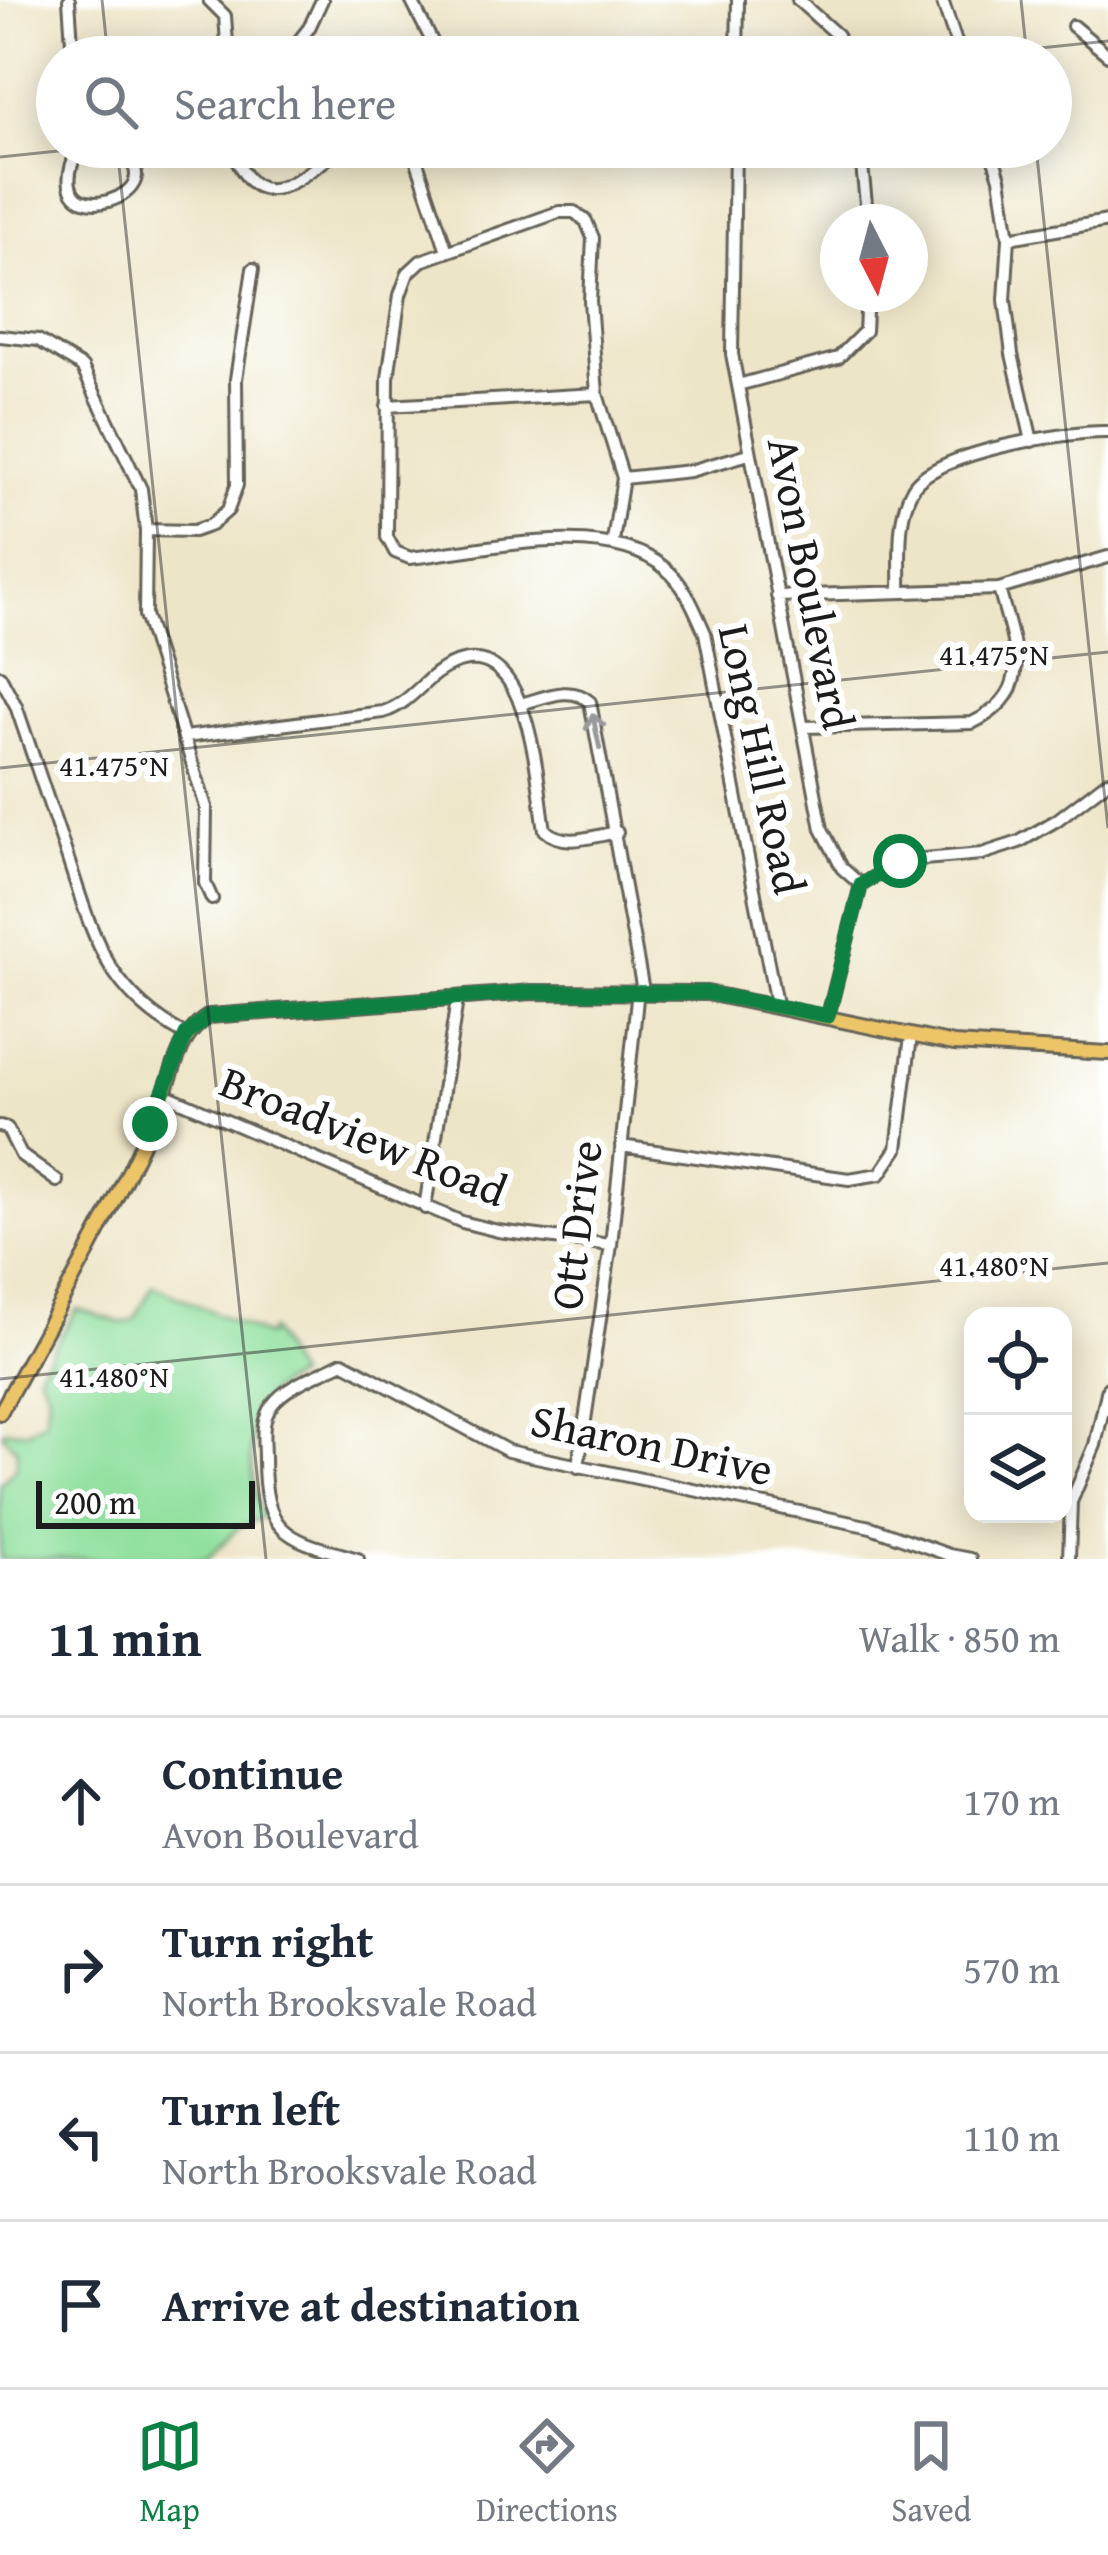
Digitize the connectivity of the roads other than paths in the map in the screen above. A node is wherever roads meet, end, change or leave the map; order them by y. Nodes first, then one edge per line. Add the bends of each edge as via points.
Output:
1 (69, 0) edge
2 (209, 0) edge
3 (322, 0) edge
4 (411, 0) edge
5 (738, 0) edge
6 (798, 0) edge
7 (942, 0) edge
8 (1073, 26) dead end
9 (72, 36) edge
10 (226, 36) edge
11 (303, 36) edge
12 (429, 36) edge
13 (737, 36) edge
14 (837, 36) edge
15 (954, 36) edge
16 (1108, 55) edge
17 (71, 168) edge
18 (133, 168) edge
19 (239, 168) edge
20 (314, 168) edge
21 (419, 168) edge
22 (735, 168) edge
23 (862, 168) edge
24 (997, 168) edge
25 (866, 204) edge
26 (1108, 221) edge
27 (1009, 238) junction
28 (447, 251) junction
29 (253, 269) dead end
30 (866, 312) edge
31 (0, 336) edge
32 (738, 386) junction
33 (597, 394) junction
34 (387, 406) junction
35 (1108, 432) edge
36 (1032, 441) junction
37 (749, 454) junction
38 (623, 478) junction
39 (146, 530) junction
40 (613, 542) junction
41 (1108, 557) edge
42 (999, 589) junction
43 (900, 590) junction
44 (777, 596) junction
45 (0, 676) edge
46 (521, 704) junction
47 (804, 727) junction
48 (184, 737) junction
49 (1108, 782) edge
50 (617, 832) junction
51 (861, 885) junction
52 (212, 899) dead end
53 (639, 992) junction
54 (457, 1000) junction
55 (776, 1004) junction
56 (828, 1016) junction
57 (186, 1035) junction
58 (911, 1036) junction
59 (1108, 1053) edge
60 (164, 1094) junction
61 (0, 1126) edge
62 (621, 1146) junction
63 (57, 1180) dead end
64 (425, 1208) junction
65 (611, 1245) junction
66 (1108, 1388) edge
67 (0, 1413) edge
68 (578, 1467) junction
69 (358, 1559) edge
70 (970, 1559) edge
71 (1069, 1559) edge

1 - 9 street
2 - 10 street via 225,16
3 - 11 street
4 - 12 street
5 - 13 street
6 - 14 street
7 - 15 street
8 - 16 street
17 - 18 street via 82,199 104,206 119,200
19 - 20 street via 266,190 286,188
21 - 28 street
22 - 32 street, Avon Boulevard
23 - 25 street
24 - 27 street
26 - 27 street
27 - 36 street via 1005,299
28 - 33 street via 559,212 586,221
28 - 34 street via 407,273
29 - 39 street via 236,379 237,485 228,510 194,531
30 - 32 street via 865,331 838,358
31 - 39 street via 38,340 82,367 141,489
32 - 37 street, Avon Boulevard
33 - 34 street
33 - 38 street
34 - 40 street via 387,537 395,552 410,558
35 - 36 street
36 - 43 street via 929,471 915,484 902,525
37 - 38 street
37 - 44 street, Avon Boulevard
38 - 40 street
39 - 48 street via 145,615
40 - 55 street, Long Hill Road via 666,569 705,633
41 - 42 street
42 - 43 street
42 - 47 street via 1016,670 996,712 972,724
43 - 44 street
44 - 47 street, Avon Boulevard
45 - 57 street via 91,934 139,1003
46 - 48 street via 497,667 468,661 441,670 383,712
46 - 50 street via 545,830 566,841
50 -> 46 street, Ott Drive via 590,702 569,692
47 - 51 street, Avon Boulevard via 829,850
48 - 52 street via 206,807
49 - 51 street via 1019,842 982,854 900,861
50 - 53 street, Ott Drive
51 - 56 street
53 - 54 main road
53 - 55 main road
53 - 62 street, Ott Drive
54 - 57 main road via 209,1016
54 - 64 street
55 - 56 main road
56 - 58 main road
57 - 60 main road
58 - 59 main road
58 - 62 street via 897,1149 880,1174 849,1179
60 - 64 street, Broadview Road
60 - 67 main road
61 - 63 street via 21,1155
62 - 65 street, Ott Drive
64 - 65 street, Broadview Road via 498,1231
65 - 68 street, Ott Drive
66 - 71 street via 1071,1502
68 - 69 street, Sharon Drive via 508,1451 343,1362 273,1402 264,1420 264,1501 280,1528 303,1543
68 - 70 street, Sharon Drive via 871,1527

